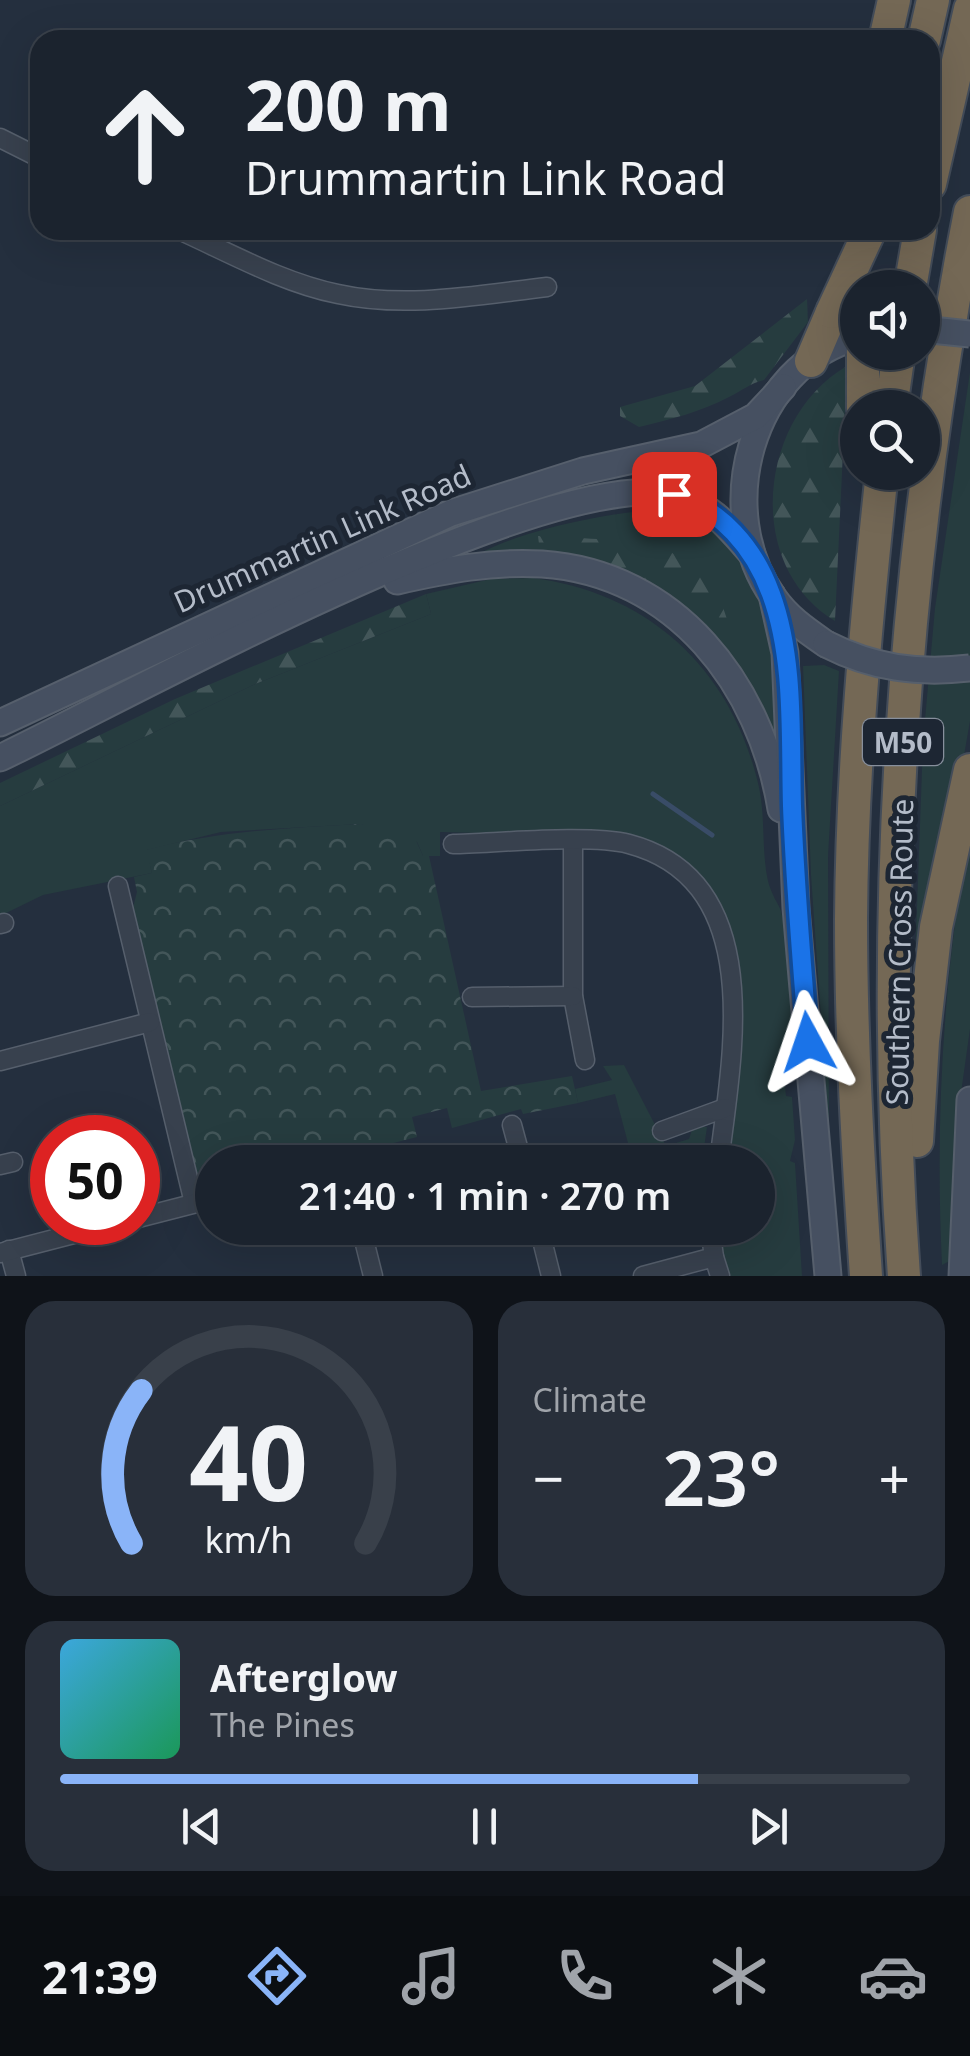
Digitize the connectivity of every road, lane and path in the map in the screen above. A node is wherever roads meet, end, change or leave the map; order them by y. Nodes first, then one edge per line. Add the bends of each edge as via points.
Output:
1 (894, 0) edge
2 (970, 8) edge
3 (887, 30) edge
4 (0, 138) edge
5 (940, 140) edge
6 (30, 153) edge
7 (970, 212) edge
8 (202, 240) edge
9 (865, 240) edge
10 (867, 240) edge
11 (918, 240) edge
12 (858, 270) edge
13 (865, 270) edge
14 (913, 270) edge
15 (547, 287) dead end
16 (940, 331) edge
17 (970, 334) edge
18 (840, 341) edge
19 (783, 387) junction
20 (861, 490) edge
21 (880, 490) edge
22 (532, 515) junction
23 (752, 554) junction
24 (398, 581) junction
25 (772, 595) junction
26 (970, 668) edge
27 (0, 723) edge
28 (0, 758) edge
29 (970, 770) edge
30 (0, 773) edge
31 (572, 842) junction
32 (453, 844) dead end
33 (118, 886) dead end
34 (796, 908) junction
35 (573, 996) junction
36 (472, 997) dead end
37 (150, 1022) junction
38 (585, 1060) dead end
39 (0, 1061) edge
40 (970, 1100) edge
41 (726, 1108) junction
42 (512, 1125) dead end
43 (662, 1131) dead end
44 (517, 1145) edge
45 (721, 1145) edge
46 (195, 1174) edge
47 (195, 1203) edge
48 (160, 1212) edge
49 (32, 1245) edge
50 (365, 1245) edge
51 (543, 1245) edge
52 (712, 1245) edge
53 (5, 1252) edge
54 (714, 1257) junction
55 (16, 1276) edge
56 (373, 1276) edge
57 (551, 1276) edge
58 (643, 1276) edge
59 (720, 1276) edge
60 (828, 1276) edge
61 (858, 1276) edge
62 (866, 1276) edge
63 (904, 1276) edge
64 (921, 1276) edge
65 (962, 1276) edge

1 - 3 highway
2 - 5 highway
4 - 6 street
7 - 63 highway, Southern Cross Route / M50 via 926,484 901,768 896,1024
8 - 15 street via 340,295 424,300
9 - 12 highway, bridge
10 - 13 highway
11 - 14 highway
16 - 17 main road, bridge
18 - 19 main road, Drummartin Link Road
19 - 23 main road via 758,429 744,474
19 - 27 main road, Drummartin Link Road via 756,416 711,441 583,470 451,512
20 - 61 highway via 841,846 841,1061
21 - 62 highway, Southern Cross Route / M50 via 858,713 852,990
22 - 23 main road, Drummartin Link Road via 616,495 674,494 719,517
22 - 24 main road, Drummartin Link Road via 528,528
22 - 28 main road, Drummartin Link Road via 381,574
23 - 25 main road
24 - 30 main road, Drummartin Link Road
24 - 34 main road via 466,566 547,564 630,590 699,636 758,721 777,789
25 - 26 main road, bridge via 826,644 879,666 931,673
25 - 34 main road via 785,653
29 - 64 highway via 936,927 922,1042 916,1152
31 - 32 street
31 - 35 street
31 - 41 street via 614,842 648,852 686,874 716,910 732,1008
33 - 37 street
34 - 60 main road
35 - 36 street
35 - 38 street
37 - 39 street
37 - 46 street
40 - 65 main road
41 - 43 street
41 - 45 street
42 - 44 street
47 - 48 street
49 - 53 street
50 - 56 street
51 - 57 street
52 - 54 street
53 - 55 street
54 - 58 street
54 - 59 street

